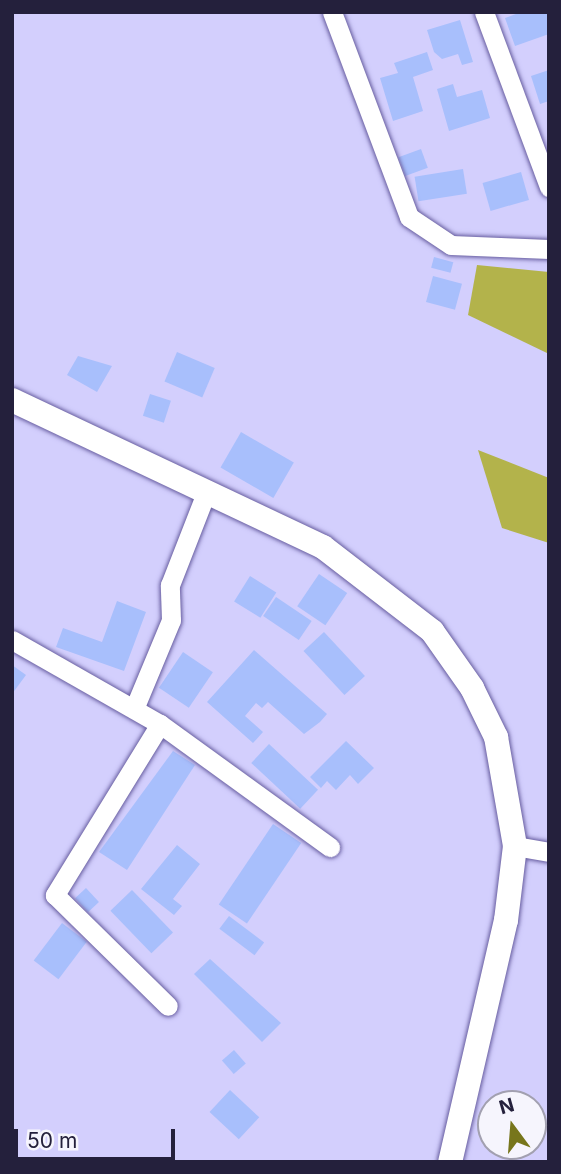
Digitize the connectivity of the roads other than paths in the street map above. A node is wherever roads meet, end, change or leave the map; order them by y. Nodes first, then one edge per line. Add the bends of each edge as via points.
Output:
1 (332, 12) edge
2 (484, 12) edge
3 (549, 187) edge
4 (549, 249) edge
5 (12, 400) edge
6 (207, 490) junction
7 (12, 640) edge
8 (134, 709) junction
9 (160, 724) junction
10 (515, 846) junction
11 (330, 847) dead end
12 (549, 852) edge
13 (168, 1006) dead end
14 (450, 1162) edge

1 - 4 street via 409,217 451,244
2 - 3 street
5 - 6 street
6 - 8 street via 170,585 171,620
6 - 10 street via 323,547 432,631 496,737
7 - 8 street
8 - 9 street
9 - 11 street
9 - 13 street via 55,895
10 - 12 street
10 - 14 street via 506,920

